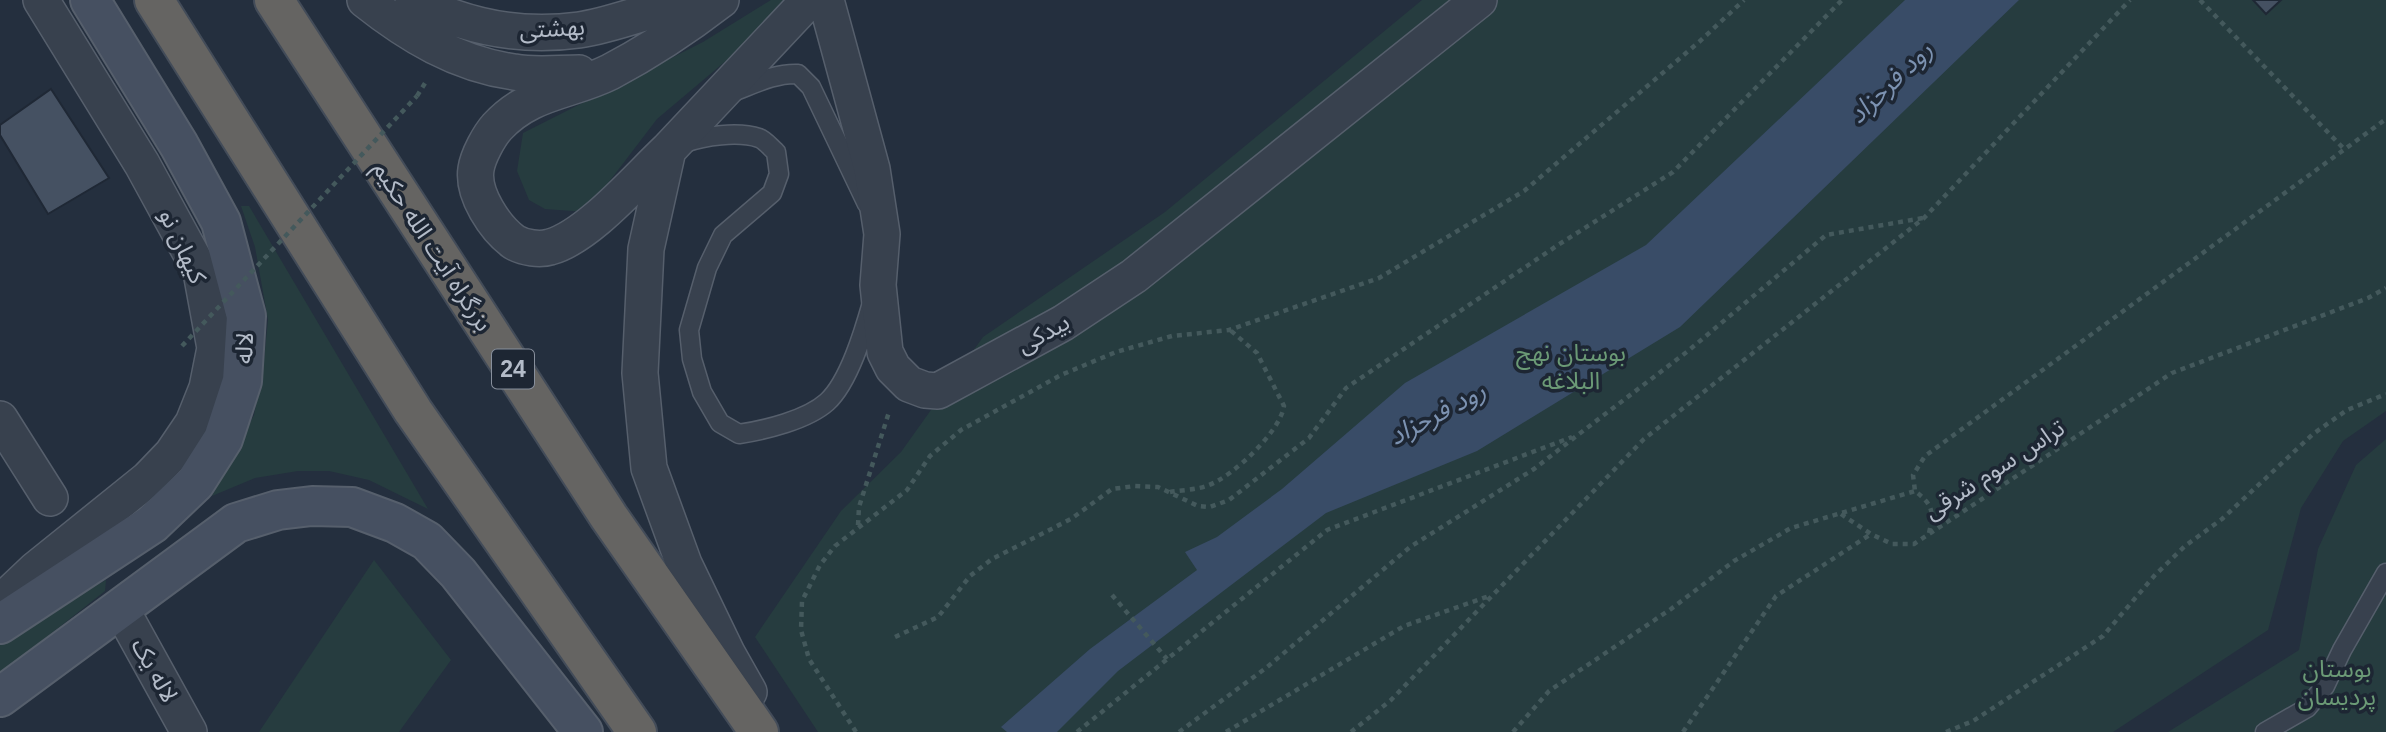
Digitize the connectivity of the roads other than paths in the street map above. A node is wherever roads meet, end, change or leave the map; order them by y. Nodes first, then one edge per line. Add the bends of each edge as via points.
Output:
1 (41, 0) edge
2 (90, 0) edge
3 (153, 0) edge
4 (274, 0) edge
5 (365, 0) edge
6 (413, 0) edge
7 (693, 0) edge
8 (722, 0) edge
9 (809, 0) edge
10 (826, 0) edge
11 (1479, 0) edge
12 (607, 73) junction
13 (717, 98) junction
14 (668, 150) junction
15 (882, 234) junction
16 (878, 285) junction
17 (0, 419) edge
18 (50, 498) dead end
19 (2386, 573) edge
20 (0, 603) edge
21 (121, 609) junction
22 (0, 624) edge
23 (0, 697) edge
24 (189, 732) edge
25 (583, 732) edge
26 (637, 732) edge
27 (760, 732) edge
28 (771, 732) edge
29 (2265, 732) edge

1 - 20 street, کیهان نو via 142,164 201,272 215,348 193,424 172,454
2 - 22 main road, لاله via 221,222 246,316 242,381 223,439 195,483 152,524
3 - 26 highway via 413,411
4 - 27 highway, بزرگراه آیت الله حکیم / 24 via 609,517
5 - 12 street via 393,23 446,53 489,68 517,73
6 - 7 street, بهشتی via 467,23 545,32 580,30
8 - 12 street via 683,30
9 - 13 street
10 - 15 street via 873,169
11 - 16 street, بیدکی via 1134,276 1063,323 938,391 917,388 892,368 885,352
12 - 14 street via 531,99 495,128 476,169 478,190 500,228 515,243 530,248 567,241
13 - 14 street
13 - 15 lane via 772,77 798,74 811,87
14 - 16 lane via 699,138 728,135 760,138 776,152 779,174 772,193 723,234 707,268 689,330 702,392 720,423 739,435 800,417 826,403 852,359
14 - 28 street via 646,249 640,373 649,468 684,564
15 - 16 street
17 - 18 street
19 - 29 lane via 2325,686 2307,708
21 - 23 main road
21 - 24 street, لاله یک
21 - 25 main road via 236,523 278,510 352,508 396,523 427,541 458,573

